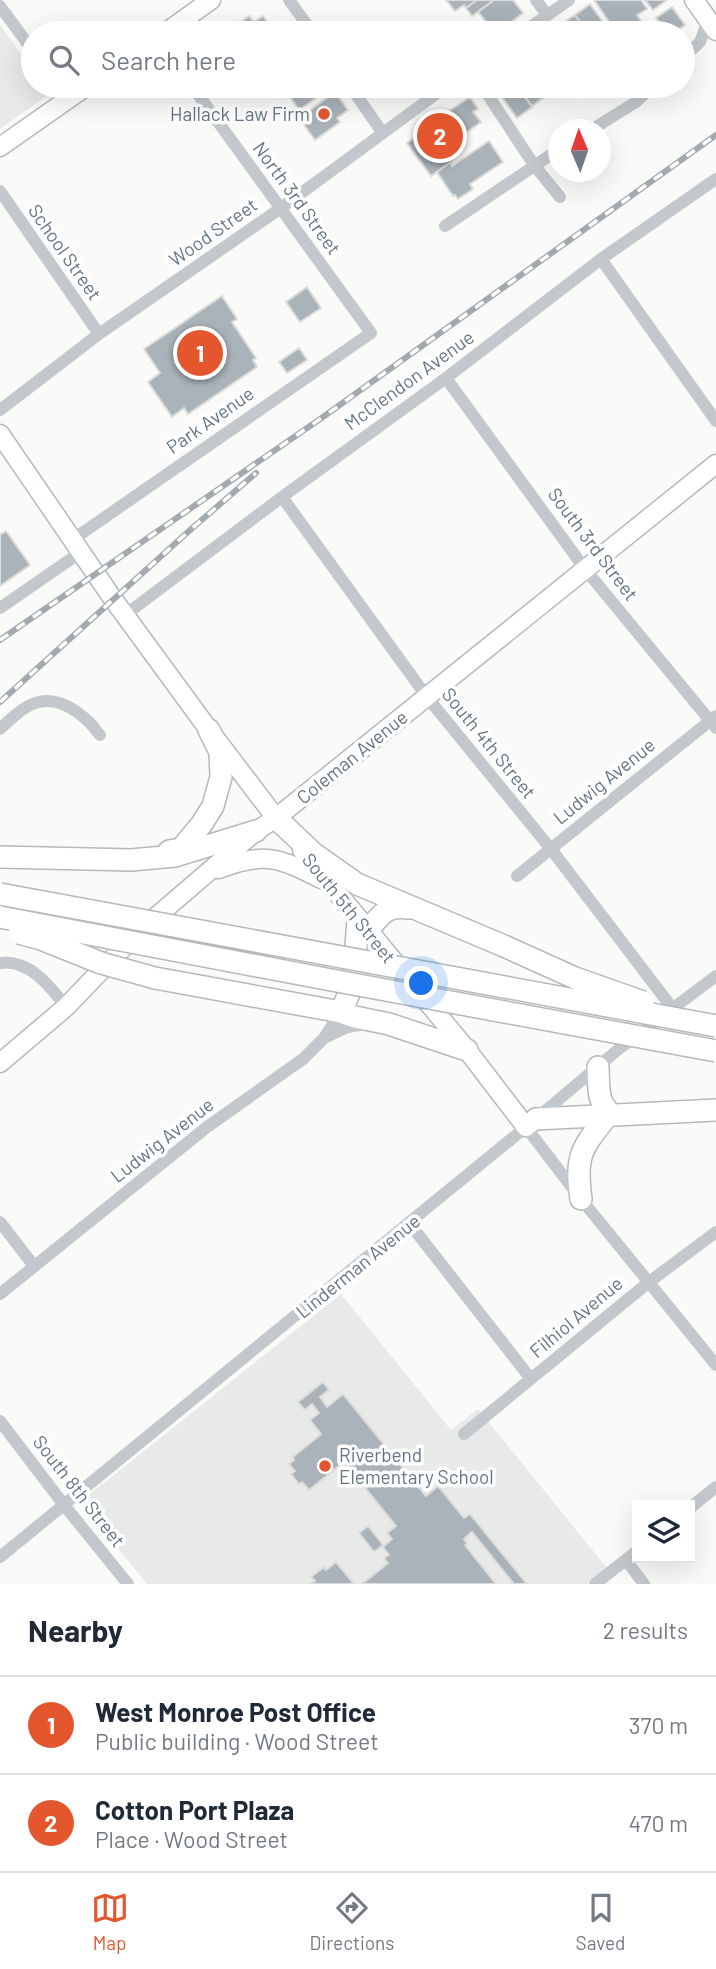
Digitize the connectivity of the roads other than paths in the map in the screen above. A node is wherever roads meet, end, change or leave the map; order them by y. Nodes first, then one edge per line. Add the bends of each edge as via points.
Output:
1 (211, 0) edge
2 (289, 0) edge
3 (536, 0) edge
4 (569, 0) edge
5 (694, 0) edge
6 (0, 6) edge
7 (547, 15) junction
8 (182, 21) edge
9 (304, 21) edge
10 (539, 21) edge
11 (712, 25) edge
12 (21, 35) edge
13 (695, 46) edge
14 (57, 98) edge
15 (201, 98) edge
16 (358, 98) edge
17 (430, 98) edge
18 (490, 98) edge
19 (640, 98) edge
20 (609, 119) edge
21 (382, 132) junction
22 (0, 147) edge
23 (548, 156) edge
24 (534, 165) junction
25 (716, 179) edge
26 (0, 191) edge
27 (560, 197) dead end
28 (281, 208) junction
29 (445, 226) dead end
30 (601, 259) junction
31 (371, 333) joint
32 (99, 334) junction
33 (446, 378) junction
34 (0, 410) edge
35 (716, 421) edge
36 (0, 434) edge
37 (716, 464) edge
38 (282, 497) junction
39 (77, 546) junction
40 (585, 569) junction
41 (0, 608) edge
42 (125, 615) junction
43 (427, 696) junction
44 (714, 722) edge
45 (0, 729) edge
46 (209, 730) junction
47 (100, 735) dead end
48 (276, 818) junction
49 (256, 831) junction
50 (551, 849) junction
51 (3, 856) edge
52 (131, 860) junction
53 (206, 874) junction
54 (517, 876) dead end
55 (327, 882) junction
56 (0, 894) edge
57 (411, 908) junction
58 (0, 917) edge
59 (363, 925) junction
60 (0, 927) edge
61 (0, 963) edge
62 (716, 976) edge
63 (66, 1007) junction
64 (673, 1009) junction
65 (341, 1012) junction
66 (378, 1022) junction
67 (716, 1025) edge
68 (324, 1038) junction
69 (467, 1050) junction
70 (716, 1051) edge
71 (0, 1063) edge
72 (598, 1067) junction
73 (716, 1110) edge
74 (610, 1115) junction
75 (531, 1123) junction
76 (581, 1199) junction
77 (0, 1222) edge
78 (410, 1224) junction
79 (716, 1232) edge
80 (34, 1266) junction
81 (649, 1282) junction
82 (0, 1294) edge
83 (716, 1365) edge
84 (531, 1379) junction
85 (0, 1421) edge
86 (464, 1434) dead end
87 (716, 1487) edge
88 (695, 1504) edge
89 (64, 1505) junction
90 (632, 1555) edge
91 (0, 1557) edge
92 (626, 1560) junction
93 (128, 1584) edge
94 (595, 1584) edge
95 (644, 1584) edge

1 - 8 street
2 - 9 street
3 - 7 street
4 - 7 street
5 - 11 street
6 - 12 street
7 - 10 street
11 - 13 street
14 - 22 street
15 - 28 street, North 3rd Street
16 - 21 street
17 - 21 street, Wood Street
18 - 24 street
19 - 20 street
21 - 28 street, Wood Street
23 - 24 street
24 - 27 street
24 - 29 street
25 - 30 street, McClendon Avenue
26 - 32 street, School Street
28 - 31 street, North 3rd Street
28 - 32 street, Wood Street
30 - 33 street, McClendon Avenue
30 - 35 street
31 - 39 street, Park Avenue
32 - 34 street, Wood Street
33 - 38 street, McClendon Avenue
33 - 40 street, South 3rd Street
36 - 39 street, South 5th Street
37 - 40 street, Coleman Avenue
38 - 42 street, McClendon Avenue
38 - 43 street, South 4th Street
39 - 41 street, Park Avenue
39 - 42 street, South 5th Street
40 - 43 street, Coleman Avenue
40 - 44 street, South 3rd Street
42 - 46 street, South 5th Street
43 - 48 street, Coleman Avenue
43 - 50 street, South 4th Street
44 - 50 street, Ludwig Avenue
45 - 47 street via 18,712 47,699 71,708
46 - 48 street, South 5th Street
46 - 52 highway via 220,752 221,777 213,806 181,849
48 - 49 street, Coleman Avenue
48 - 55 street, South 5th Street
48 - 57 highway via 313,853 357,884
49 - 52 highway via 175,856
49 - 53 street, Coleman Avenue
50 - 54 street, Ludwig Avenue
50 - 64 street, South 4th Street
51 - 52 highway
53 - 55 street via 242,860 265,858 289,863
53 - 63 street, Coleman Avenue via 136,934
55 - 59 street, South 5th Street
56 - 67 highway, bridge
57 - 59 highway via 388,909
57 - 67 highway, bridge via 575,978
58 - 70 highway, bridge
59 - 65 highway via 353,984
59 - 69 street, South 5th Street
60 - 65 highway, bridge via 155,978
61 - 63 street via 28,969 47,982
62 - 64 street, Linderman Avenue
63 - 71 street, Coleman Avenue
64 - 72 street, Linderman Avenue
65 - 66 highway
65 - 68 street, Ludwig Avenue
66 - 68 street via 347,1027
66 - 69 highway
68 - 80 street, Ludwig Avenue via 303,1059 207,1127
69 - 75 street, South 5th Street
72 - 74 highway via 600,1102
72 - 75 street, Linderman Avenue
73 - 74 highway
74 - 75 highway
74 - 76 highway via 582,1151 578,1170
75 - 76 street, South 5th Street
75 - 78 street, Linderman Avenue
76 - 81 street, South 5th Street
77 - 80 street
78 - 84 street
78 - 89 street, Linderman Avenue
79 - 81 street, Filhiol Avenue
80 - 82 street, Ludwig Avenue
81 - 83 street, South 5th Street
81 - 84 street, Filhiol Avenue
84 - 86 street, Filhiol Avenue
85 - 89 street, South 8th Street
87 - 88 street
89 - 91 street, Linderman Avenue
89 - 93 street, South 8th Street
90 - 92 street
92 - 94 street
92 - 95 street

